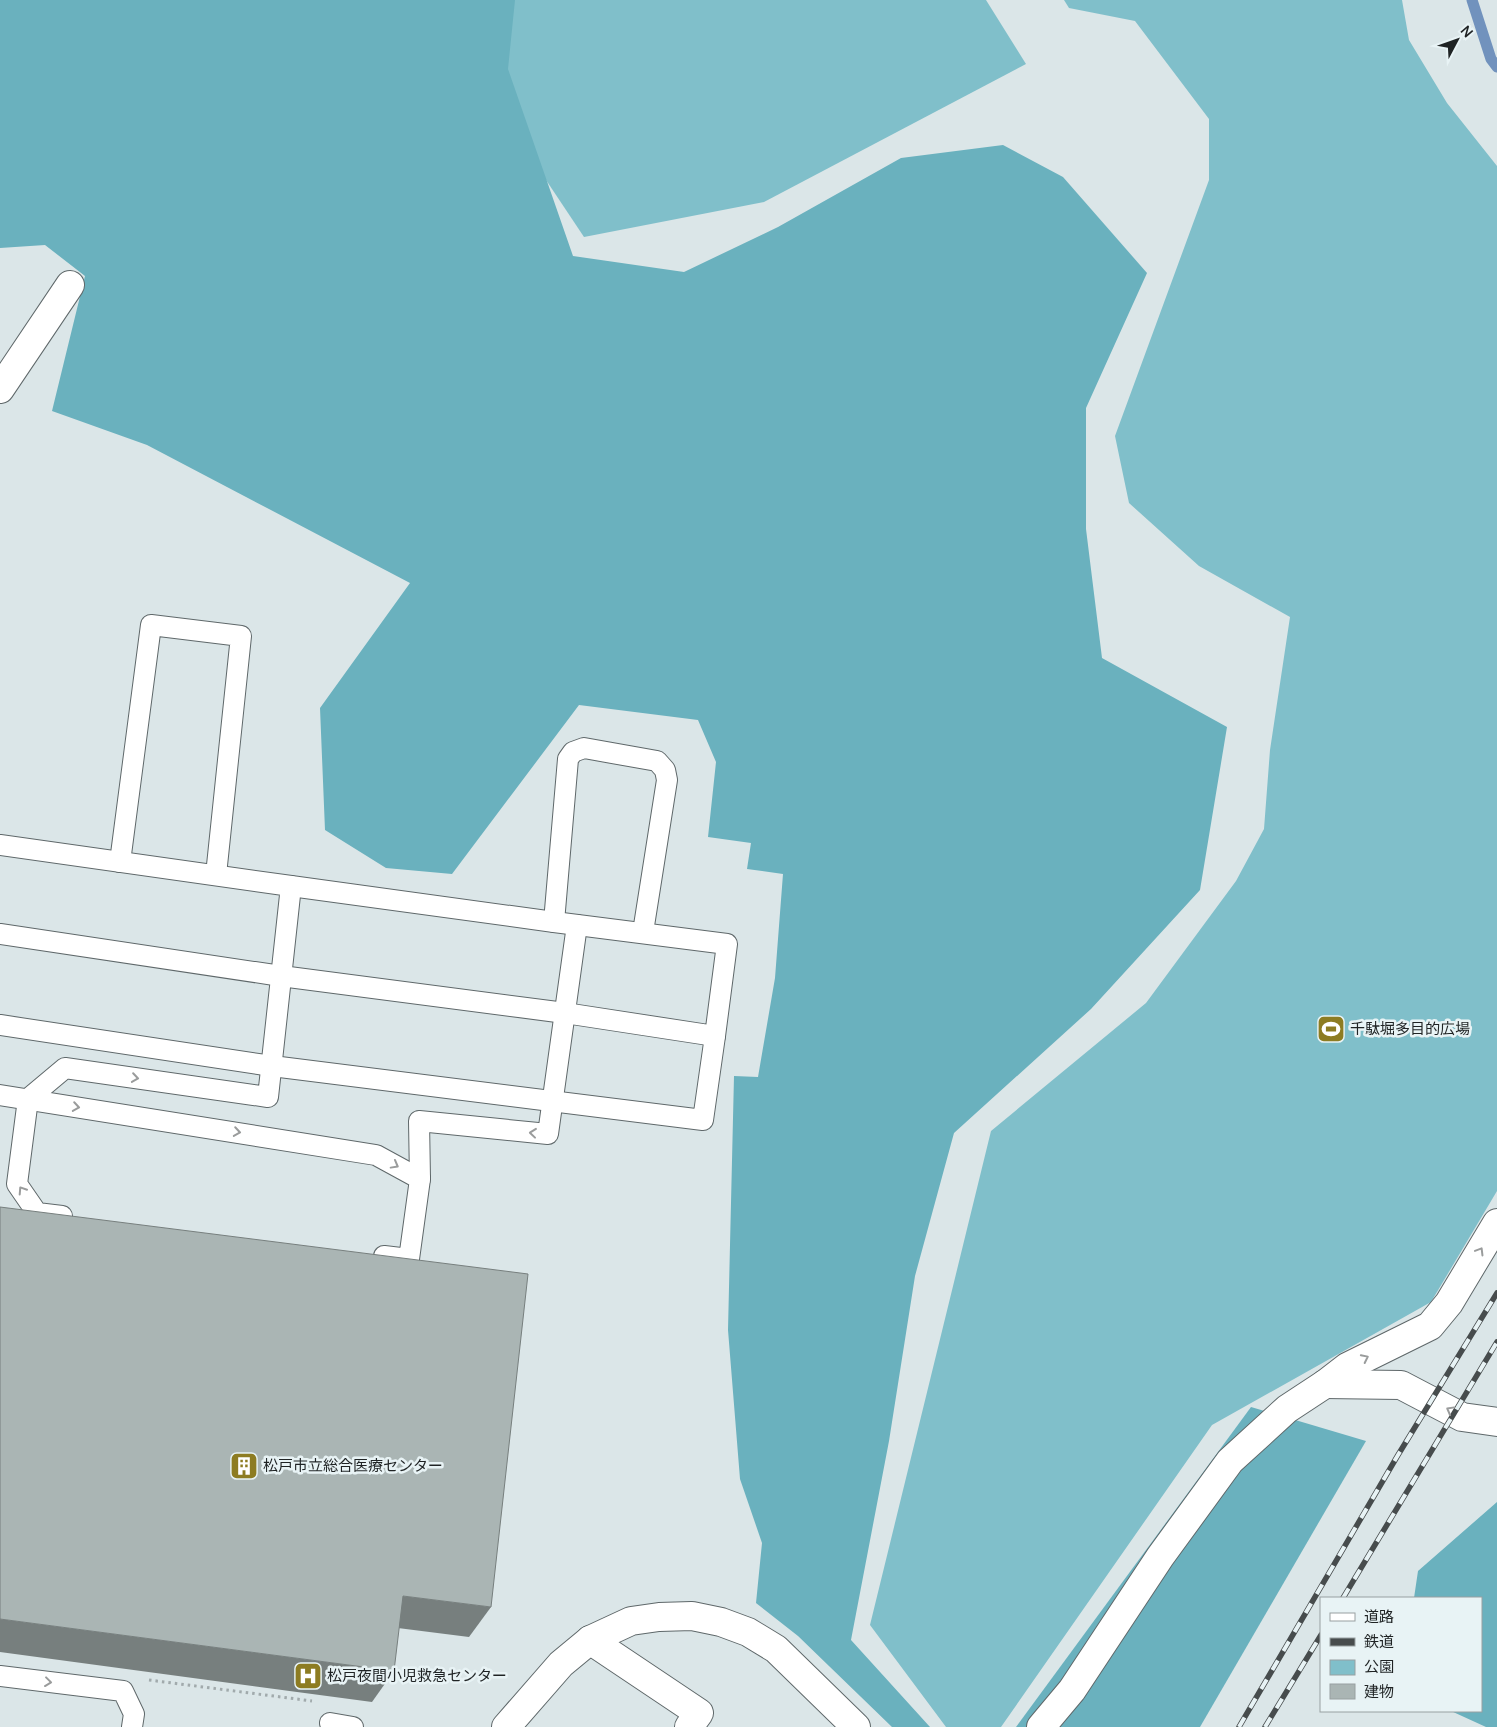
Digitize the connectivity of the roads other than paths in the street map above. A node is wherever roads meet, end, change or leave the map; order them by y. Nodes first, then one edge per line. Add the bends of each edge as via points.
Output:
1 (70, 285) dead end
2 (0, 389) edge
3 (0, 845) edge
4 (120, 862) junction
5 (216, 875) junction
6 (292, 886) junction
7 (554, 922) junction
8 (577, 925) junction
9 (643, 932) junction
10 (0, 934) edge
11 (281, 976) junction
12 (565, 1013) junction
13 (0, 1025) edge
14 (715, 1036) junction
15 (272, 1066) junction
16 (0, 1095) edge
17 (28, 1099) junction
18 (552, 1101) junction
19 (420, 1179) junction
20 (9, 1210) edge
21 (37, 1212) junction
22 (85, 1219) edge
23 (1497, 1223) edge
24 (362, 1254) edge
25 (1325, 1384) junction
26 (1497, 1422) edge
27 (590, 1640) junction
28 (0, 1676) edge
29 (330, 1723) dead end
30 (132, 1727) edge
31 (353, 1727) edge
32 (506, 1727) edge
33 (689, 1727) edge
34 (856, 1727) edge
35 (1041, 1727) edge

1 - 2 street
3 - 4 lane
4 - 5 lane
4 - 5 lane via 150,625 241,636
5 - 6 lane
6 - 7 lane
6 - 11 lane
7 - 8 lane
7 - 9 lane via 568,759 573,752 584,748 657,761 665,770
8 - 9 lane
8 - 12 lane
9 - 14 lane via 727,944
10 - 11 lane
11 - 12 lane
11 - 15 lane
12 - 14 lane
12 - 18 lane
13 - 15 lane
14 - 18 lane via 703,1120
17 -> 15 lane via 65,1068 268,1097
15 - 18 lane
16 - 17 lane
17 -> 19 lane via 376,1154
21 -> 17 lane via 17,1184
18 -> 19 lane via 548,1134 419,1121
19 - 24 lane via 409,1259
20 - 21 lane
21 - 22 lane
25 -> 23 street via 1347,1367 1430,1326 1448,1303
26 -> 25 street via 1462,1417 1401,1385
25 - 35 street via 1287,1409 1230,1461 1160,1557 1072,1690
27 - 32 street via 561,1664
27 - 33 street via 699,1713
27 - 34 street via 631,1622 659,1617 692,1616 721,1622 748,1632 776,1649
28 -> 30 lane via 123,1691 134,1714
29 - 31 lane

